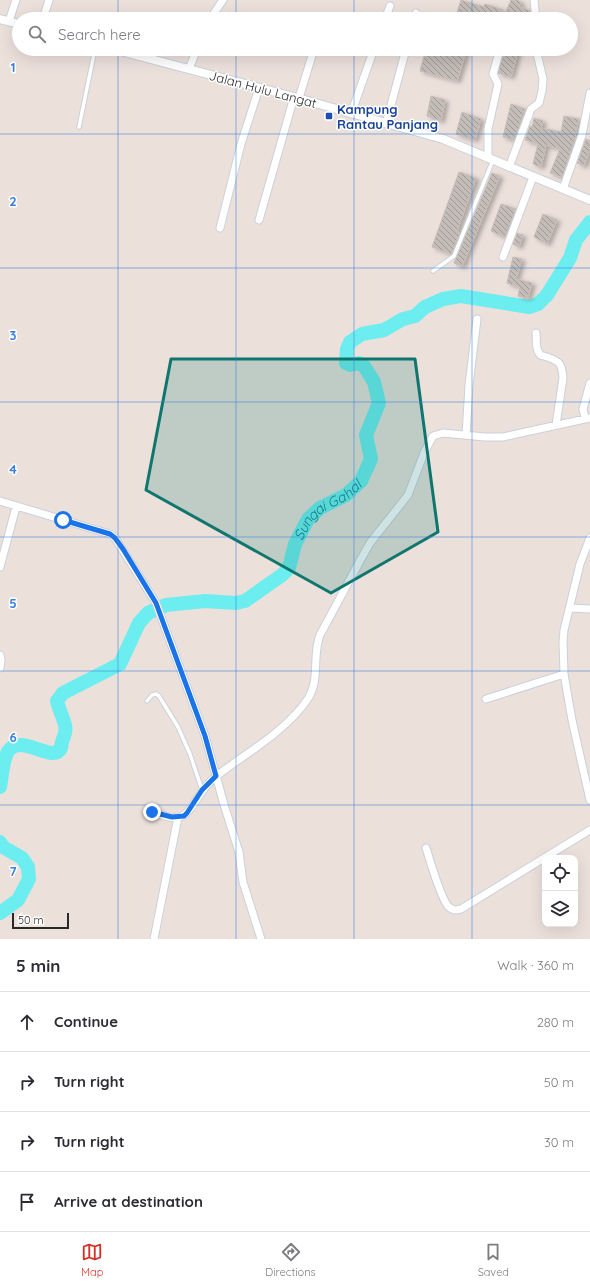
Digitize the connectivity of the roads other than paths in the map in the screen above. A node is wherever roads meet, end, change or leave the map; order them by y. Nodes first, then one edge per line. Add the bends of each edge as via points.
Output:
1 (16, 0) edge
2 (49, 0) edge
3 (223, 0) edge
4 (534, 0) edge
5 (390, 6) dead end
6 (45, 12) edge
7 (215, 12) edge
8 (388, 12) edge
9 (535, 12) edge
10 (0, 19) edge
11 (9, 21) junction
12 (12, 22) edge
13 (93, 56) edge
14 (140, 56) edge
15 (194, 56) edge
16 (311, 56) edge
17 (372, 56) edge
18 (404, 56) edge
19 (498, 56) edge
20 (538, 56) edge
21 (189, 69) junction
22 (259, 88) junction
23 (590, 93) edge
24 (296, 98) junction
25 (351, 114) junction
26 (386, 124) junction
27 (78, 127) dead end
28 (490, 159) junction
29 (509, 167) junction
30 (532, 177) junction
31 (563, 189) junction
32 (590, 200) edge
33 (259, 220) dead end
34 (220, 228) dead end
35 (503, 257) dead end
36 (433, 271) dead end
37 (477, 319) dead end
38 (536, 334) dead end
39 (590, 383) edge
40 (588, 418) edge
41 (556, 425) junction
42 (466, 436) junction
43 (0, 502) edge
44 (16, 507) junction
45 (590, 538) edge
46 (0, 567) edge
47 (590, 601) edge
48 (570, 608) junction
49 (589, 609) edge
50 (0, 655) edge
51 (0, 668) edge
52 (564, 674) junction
53 (486, 699) dead end
54 (147, 701) dead end
55 (582, 766) junction
56 (590, 766) edge
57 (216, 776) junction
58 (202, 790) junction
59 (590, 800) edge
60 (152, 812) dead end
61 (178, 817) junction
62 (590, 830) edge
63 (426, 848) dead end
64 (154, 939) edge
65 (261, 939) edge

1 - 11 street
2 - 6 street
3 - 7 street
4 - 9 street
5 - 8 street
10 - 11 street
11 - 12 street
13 - 27 lane
14 - 21 street, Jalan Hulu Langat
15 - 21 street
16 - 24 street
17 - 25 street
18 - 26 street
19 - 28 street via 493,74 498,84 488,129
20 - 29 street via 543,79 539,103 530,109
21 - 22 street, Jalan Hulu Langat
22 - 24 street, Jalan Hulu Langat
22 - 34 street via 241,144
23 - 31 street via 582,135
24 - 25 street, Jalan Hulu Langat
24 - 33 street
25 - 26 street, Jalan Hulu Langat
26 - 28 street, Jalan Hulu Langat via 443,140
28 - 29 street, Jalan Hulu Langat
28 - 36 lane via 454,256
29 - 30 street, Jalan Hulu Langat
30 - 31 street, Jalan Hulu Langat
30 - 35 street
31 - 32 street, Jalan Hulu Langat
37 - 42 street
38 - 41 street via 538,353 557,360 563,371
39 - 40 street via 583,409
40 - 41 street
41 - 42 street via 503,437
42 - 57 street via 444,433 432,436 429,440 408,495 364,554 320,635 317,642 315,679 309,696 297,713 262,744
43 - 44 street
44 - 46 street
44 - 57 street via 110,534 115,538 156,603 205,736
45 - 48 street via 580,564
47 - 49 street
48 - 49 street
48 - 52 street via 564,630
50 - 51 street
52 - 53 street
52 - 55 street
54 - 58 lane via 152,695 159,696 178,727
55 - 56 street
55 - 59 street
57 - 58 street
57 - 65 street via 240,852 243,882
58 - 61 street via 187,813
60 - 61 street
61 - 64 street
62 - 63 street via 461,909 454,910 448,907 443,898

